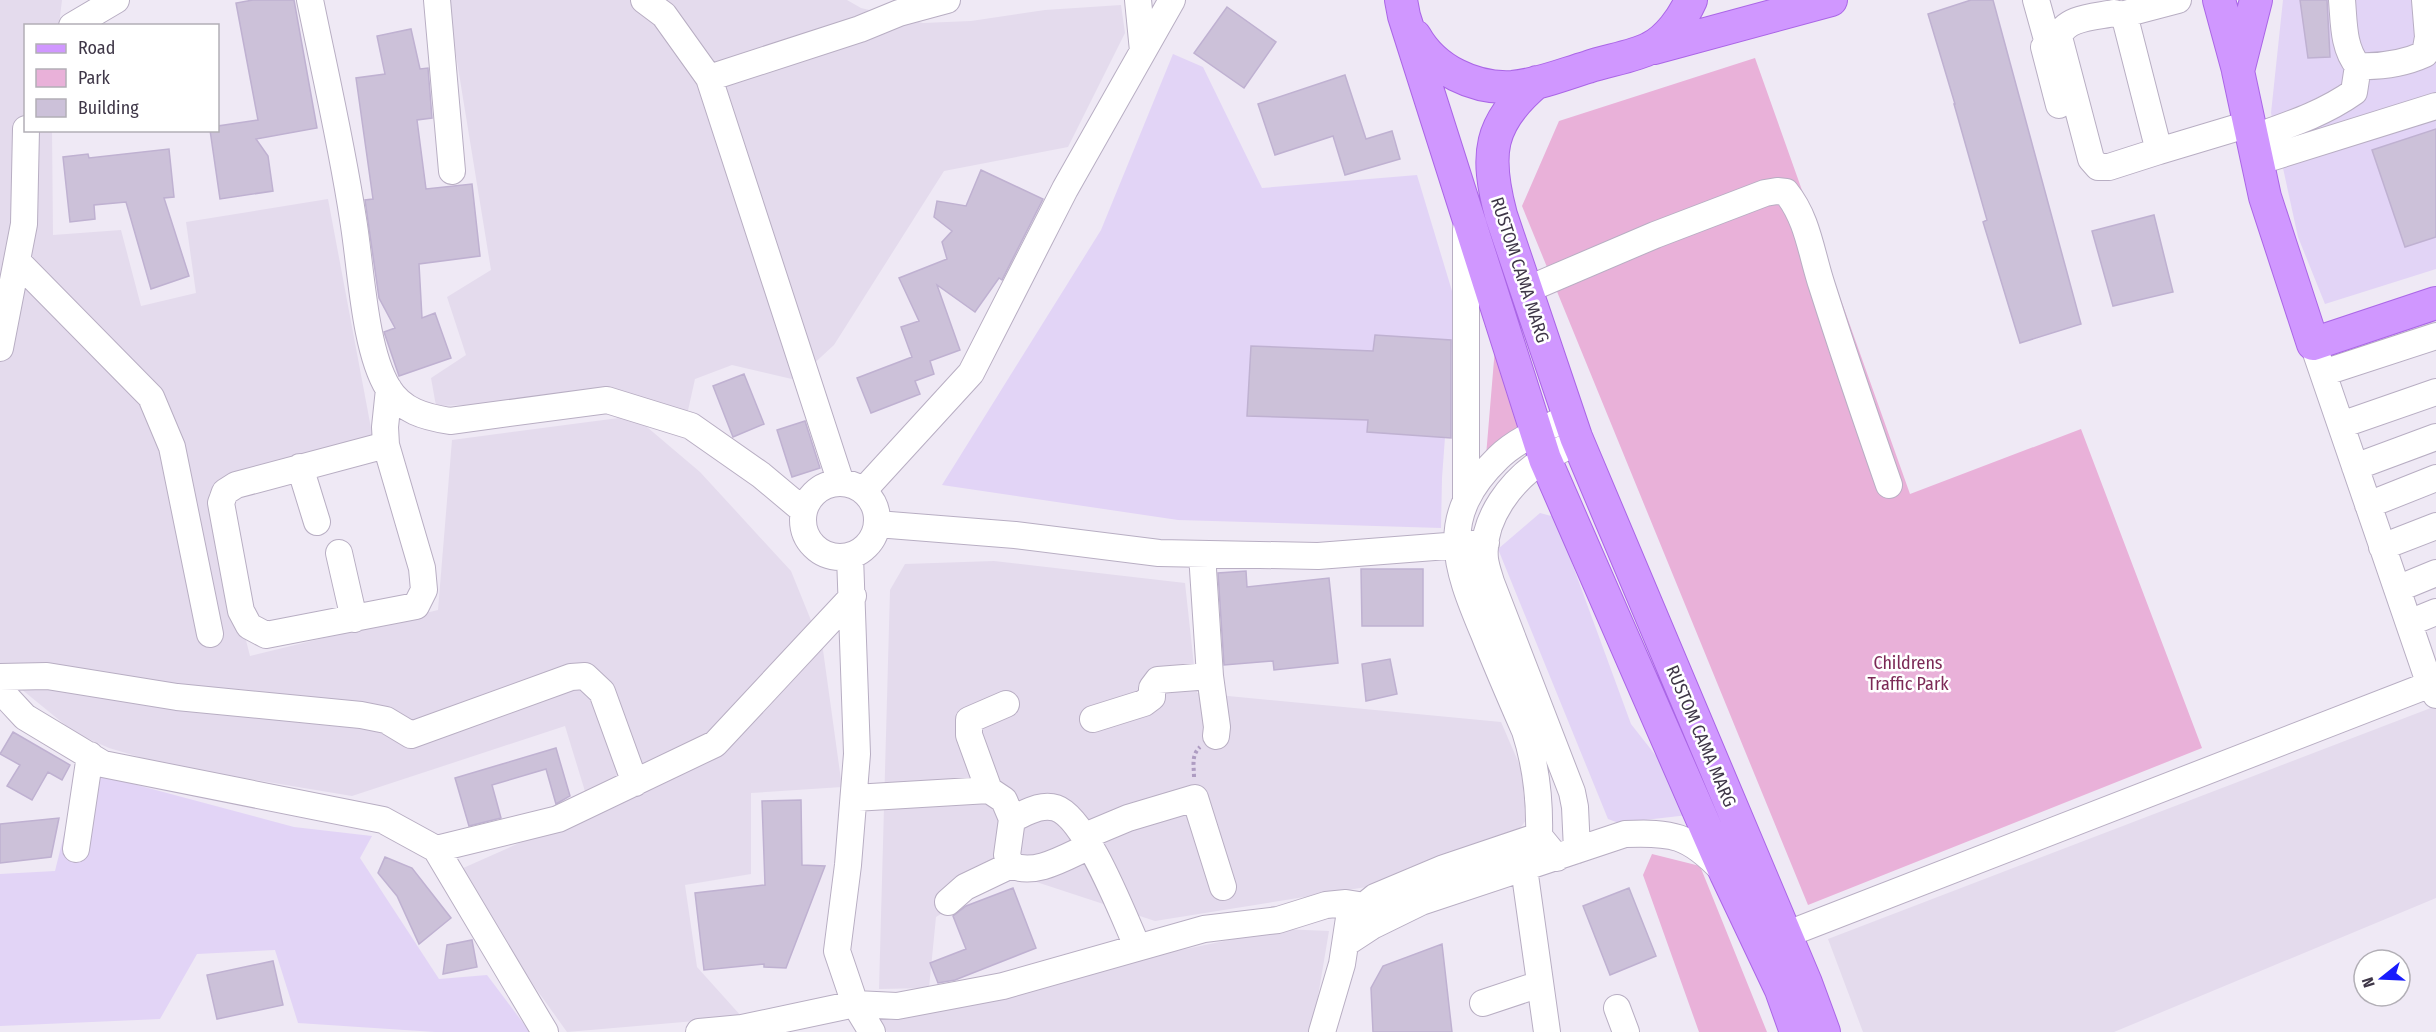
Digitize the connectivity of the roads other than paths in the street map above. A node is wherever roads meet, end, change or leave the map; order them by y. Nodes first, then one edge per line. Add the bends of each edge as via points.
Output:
1 (70, 0) edge
2 (116, 0) edge
3 (310, 0) edge
4 (437, 0) edge
5 (644, 0) edge
6 (947, 0) edge
7 (1138, 0) edge
8 (1172, 0) edge
9 (1690, 0) edge
10 (1832, 0) edge
11 (2036, 0) edge
12 (2178, 0) edge
13 (2219, 0) edge
14 (2256, 0) edge
15 (2342, 0) edge
16 (2425, 0) edge
17 (1399, 5) edge
18 (1785, 6) edge
19 (2121, 15) junction
20 (72, 24) edge
21 (75, 24) edge
22 (2053, 40) junction
23 (1650, 48) junction
24 (1143, 51) junction
25 (2358, 66) junction
26 (2238, 71) junction
27 (709, 78) junction
28 (1537, 82) junction
29 (2436, 106) edge
30 (2061, 111) dead end
31 (26, 132) edge
32 (2253, 142) junction
33 (2159, 151) junction
34 (452, 171) dead end
35 (1467, 217) junction
36 (17, 261) junction
37 (1527, 290) junction
38 (2436, 303) edge
39 (2436, 336) edge
40 (2313, 344) junction
41 (0, 348) edge
42 (2323, 374) junction
43 (388, 389) junction
44 (2436, 392) edge
45 (2341, 425) junction
46 (1574, 429) junction
47 (2436, 437) edge
48 (386, 445) junction
49 (1540, 445) junction
50 (300, 467) junction
51 (2355, 467) junction
52 (2436, 478) edge
53 (1889, 485) dead end
54 (852, 487) junction
55 (1466, 499) junction
56 (2368, 504) junction
57 (804, 511) junction
58 (317, 522) dead end
59 (877, 524) junction
60 (2436, 526) edge
61 (1486, 543) junction
62 (1456, 545) junction
63 (2382, 547) junction
64 (339, 553) dead end
65 (1202, 554) junction
66 (850, 556) junction
67 (2436, 573) edge
68 (2397, 589) junction
69 (853, 596) junction
70 (2436, 612) edge
71 (354, 619) junction
72 (2409, 623) junction
73 (210, 634) dead end
74 (1210, 676) junction
75 (0, 677) edge
76 (2434, 687) edge
77 (0, 690) edge
78 (1006, 704) dead end
79 (1093, 719) dead end
80 (1216, 736) road end
81 (90, 755) junction
82 (635, 783) junction
83 (989, 790) junction
84 (854, 798) junction
85 (1012, 819) junction
86 (1539, 836) junction
87 (1088, 841) junction
88 (76, 849) dead end
89 (436, 849) junction
90 (1567, 854) junction
91 (1011, 865) junction
92 (1524, 868) junction
93 (1726, 874) junction
94 (1223, 887) dead end
95 (948, 902) dead end
96 (1365, 906) junction
97 (1785, 935) junction
98 (1346, 943) junction
99 (1137, 946) junction
100 (1540, 984) junction
101 (1483, 1003) dead end
102 (855, 1004) junction
103 (1617, 1008) dead end
104 (715, 1031) edge
105 (545, 1032) edge
106 (872, 1032) edge
107 (1322, 1032) edge
108 (1547, 1032) edge
109 (1626, 1032) edge
110 (1796, 1032) edge
111 (1824, 1032) edge

1 - 20 street
2 - 21 street
3 - 43 street via 353,218 376,363
4 - 34 street
5 - 27 street via 664,15
6 - 27 street
7 - 24 street
8 - 24 street
9 - 23 main road via 1682,19
10 - 18 main road
11 - 22 street
12 - 19 street
13 - 26 main road
14 - 26 main road
15 - 25 street via 2349,56
16 - 25 street via 2425,54 2401,64
17 - 28 main road, RUSTOM CAMA MARG via 1421,46 1451,72 1489,86
17 - 35 main road, RUSTOM CAMA MARG
18 - 23 main road
19 - 22 street via 2114,13 2068,24
19 - 33 street
22 - 30 street via 2044,47 2045,56
22 - 33 street via 2091,159 2098,167
23 - 28 main road
24 - 54 street via 1065,189 971,373
25 - 32 street via 2354,92 2319,114
26 - 32 main road
27 - 54 street
28 - 37 main road, RUSTOM CAMA MARG via 1517,99 1500,122 1492,152 1493,185
29 - 32 street
31 - 36 street via 24,225
32 - 33 street
32 - 40 main road via 2265,197
35 - 49 main road, RUSTOM CAMA MARG
35 - 55 street
36 - 41 street
36 - 73 street via 151,397 172,447
37 - 46 main road, RUSTOM CAMA MARG
37 - 53 street via 1754,197 1786,192 1803,221
38 - 40 main road
39 - 42 street
40 - 42 street
42 - 45 street
43 - 48 street
43 - 57 street via 405,407 426,417 450,421 607,400 655,414 691,426
44 - 45 street
45 - 51 street
46 - 49 street
46 - 97 main road, RUSTOM CAMA MARG
47 - 51 street
48 - 50 street
48 - 71 street via 422,568 424,590 416,606
49 - 55 street via 1499,456
49 - 61 street via 1529,470 1492,516
49 - 93 main road, RUSTOM CAMA MARG
50 - 58 street
50 - 71 street via 236,485 225,492 221,503 241,611 249,626 266,635
51 - 56 street
52 - 56 street
54 - 57 street via 829,484 809,499
54 - 59 street via 871,501
55 - 62 street
56 - 63 street
57 - 66 street via 804,529 812,545 834,557
59 - 65 street
59 - 66 street via 867,546
60 - 63 street
61 - 62 street
61 - 90 street via 1485,559 1491,582 1572,792 1575,807
62 - 65 street via 1318,556
62 - 86 street via 1463,584 1532,754
63 - 68 street
64 - 71 street
65 - 74 street
66 - 69 street
67 - 68 street
68 - 72 street
69 - 82 street via 715,744
69 - 84 street via 857,754
70 - 72 street
72 - 76 street
74 - 79 street via 1158,680 1152,697 1144,704
74 - 80 street
75 - 82 street via 47,676 177,697 361,715 386,720 411,735 571,677 585,676 602,692
76 - 97 street
77 - 81 street via 25,717
78 - 83 street via 969,720 969,735
81 - 88 street
81 - 89 street via 103,764 382,820
82 - 89 street via 558,819
83 - 84 street
83 - 85 street via 1004,800
84 - 102 street via 837,951
85 - 87 street via 1043,806 1055,808 1068,814
85 - 91 street via 1007,855
86 - 90 street
86 - 96 street via 1444,868 1376,897
87 - 91 street via 1049,864 1021,870
87 - 94 street via 1128,818 1195,798
87 - 99 street
89 - 105 street
90 - 92 street
90 - 93 street via 1625,834 1654,832 1681,838 1703,850
91 - 95 street via 965,887
92 - 98 street via 1422,902
92 - 100 street
93 - 110 main road, RUSTOM CAMA MARG via 1781,990
96 - 98 street via 1349,918
96 - 99 street via 1326,905 1278,920 1204,928
97 - 111 main road, RUSTOM CAMA MARG
98 - 107 street
99 - 102 street via 1003,986 897,1006
100 - 101 street
100 - 108 street
102 - 104 street
102 - 106 street
103 - 109 street

